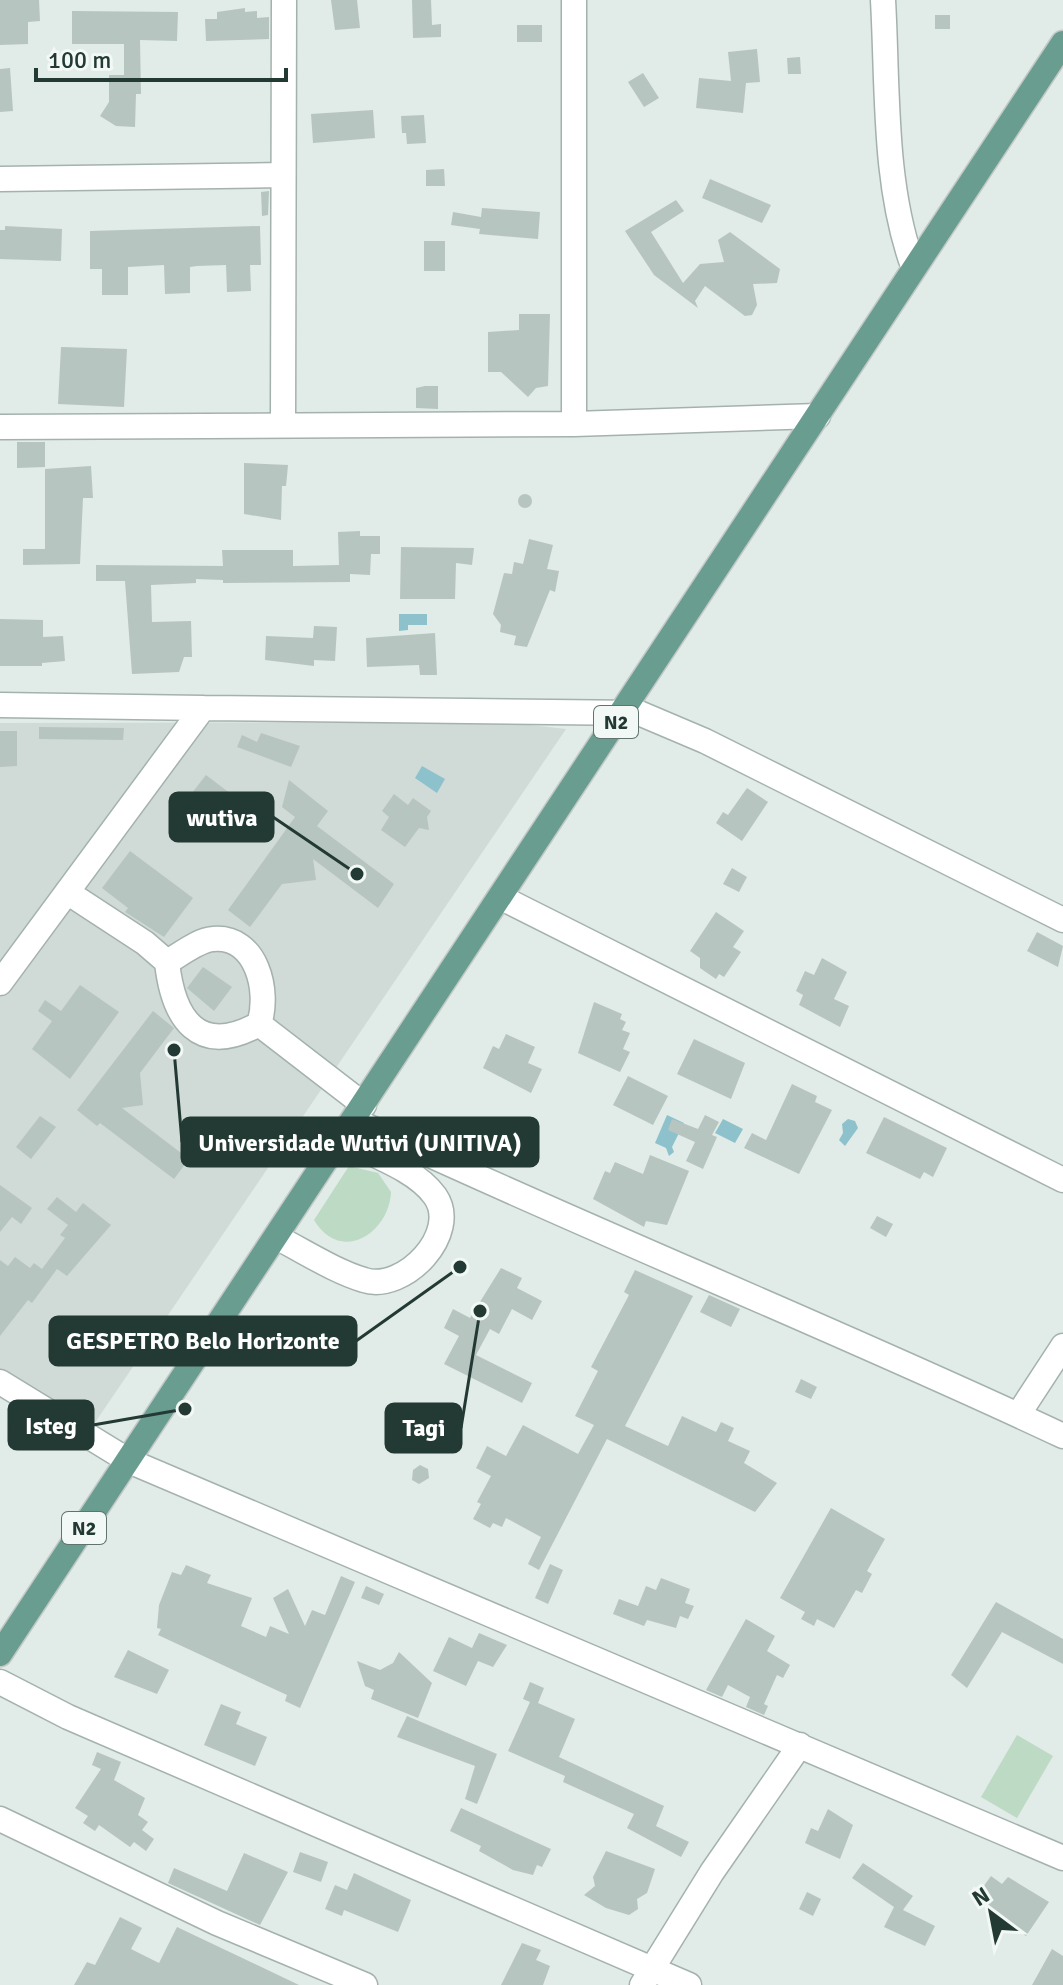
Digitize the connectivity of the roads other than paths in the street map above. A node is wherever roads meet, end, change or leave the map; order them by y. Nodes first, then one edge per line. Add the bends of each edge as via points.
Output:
1 (284, 0) edge
2 (574, 0) edge
3 (883, 0) edge
4 (1063, 43) edge
5 (1055, 71) edge
6 (283, 175) junction
7 (0, 179) edge
8 (913, 266) junction
9 (818, 416) junction
10 (574, 424) junction
11 (283, 425) junction
12 (0, 427) edge
13 (0, 705) edge
14 (203, 708) junction
15 (623, 711) junction
16 (67, 892) junction
17 (500, 897) junction
18 (1063, 920) edge
19 (167, 962) junction
20 (0, 983) edge
21 (259, 1024) junction
22 (353, 1121) junction
23 (1063, 1180) edge
24 (276, 1237) junction
25 (1063, 1346) edge
26 (0, 1382) edge
27 (1018, 1415) junction
28 (1063, 1436) edge
29 (129, 1461) junction
30 (0, 1654) edge
31 (0, 1682) edge
32 (800, 1745) junction
33 (0, 1819) edge
34 (1063, 1858) edge
35 (646, 1977) edge
36 (365, 1985) edge
37 (689, 1985) edge

1 - 6 street
2 - 10 street
3 - 8 street via 893,182 900,230
4 - 5 main road, N2
5 - 8 main road, N2
6 - 7 street
6 - 11 street
8 - 9 main road, N2
9 - 10 street
9 - 15 main road, N2
10 - 11 street
11 - 12 street
13 - 14 street
14 - 15 street
14 - 16 street
15 - 17 main road, N2
15 - 18 street via 682,730
16 - 19 street
16 - 20 street
17 - 22 main road, N2
17 - 23 street
19 - 21 street via 171,996 198,1034 244,1033
19 - 21 street via 210,939 232,941 254,960 263,987 265,1007
21 - 22 street
22 - 24 main road, N2
22 - 24 street via 437,1198 442,1218 433,1245 419,1266 396,1278 367,1282
22 - 27 street
24 - 29 main road, N2
25 - 27 street
26 - 29 street
27 - 28 street
29 - 30 main road, N2
29 - 32 street
31 - 35 street
32 - 34 street
32 - 35 street
33 - 36 street via 217,1923
35 - 37 street

